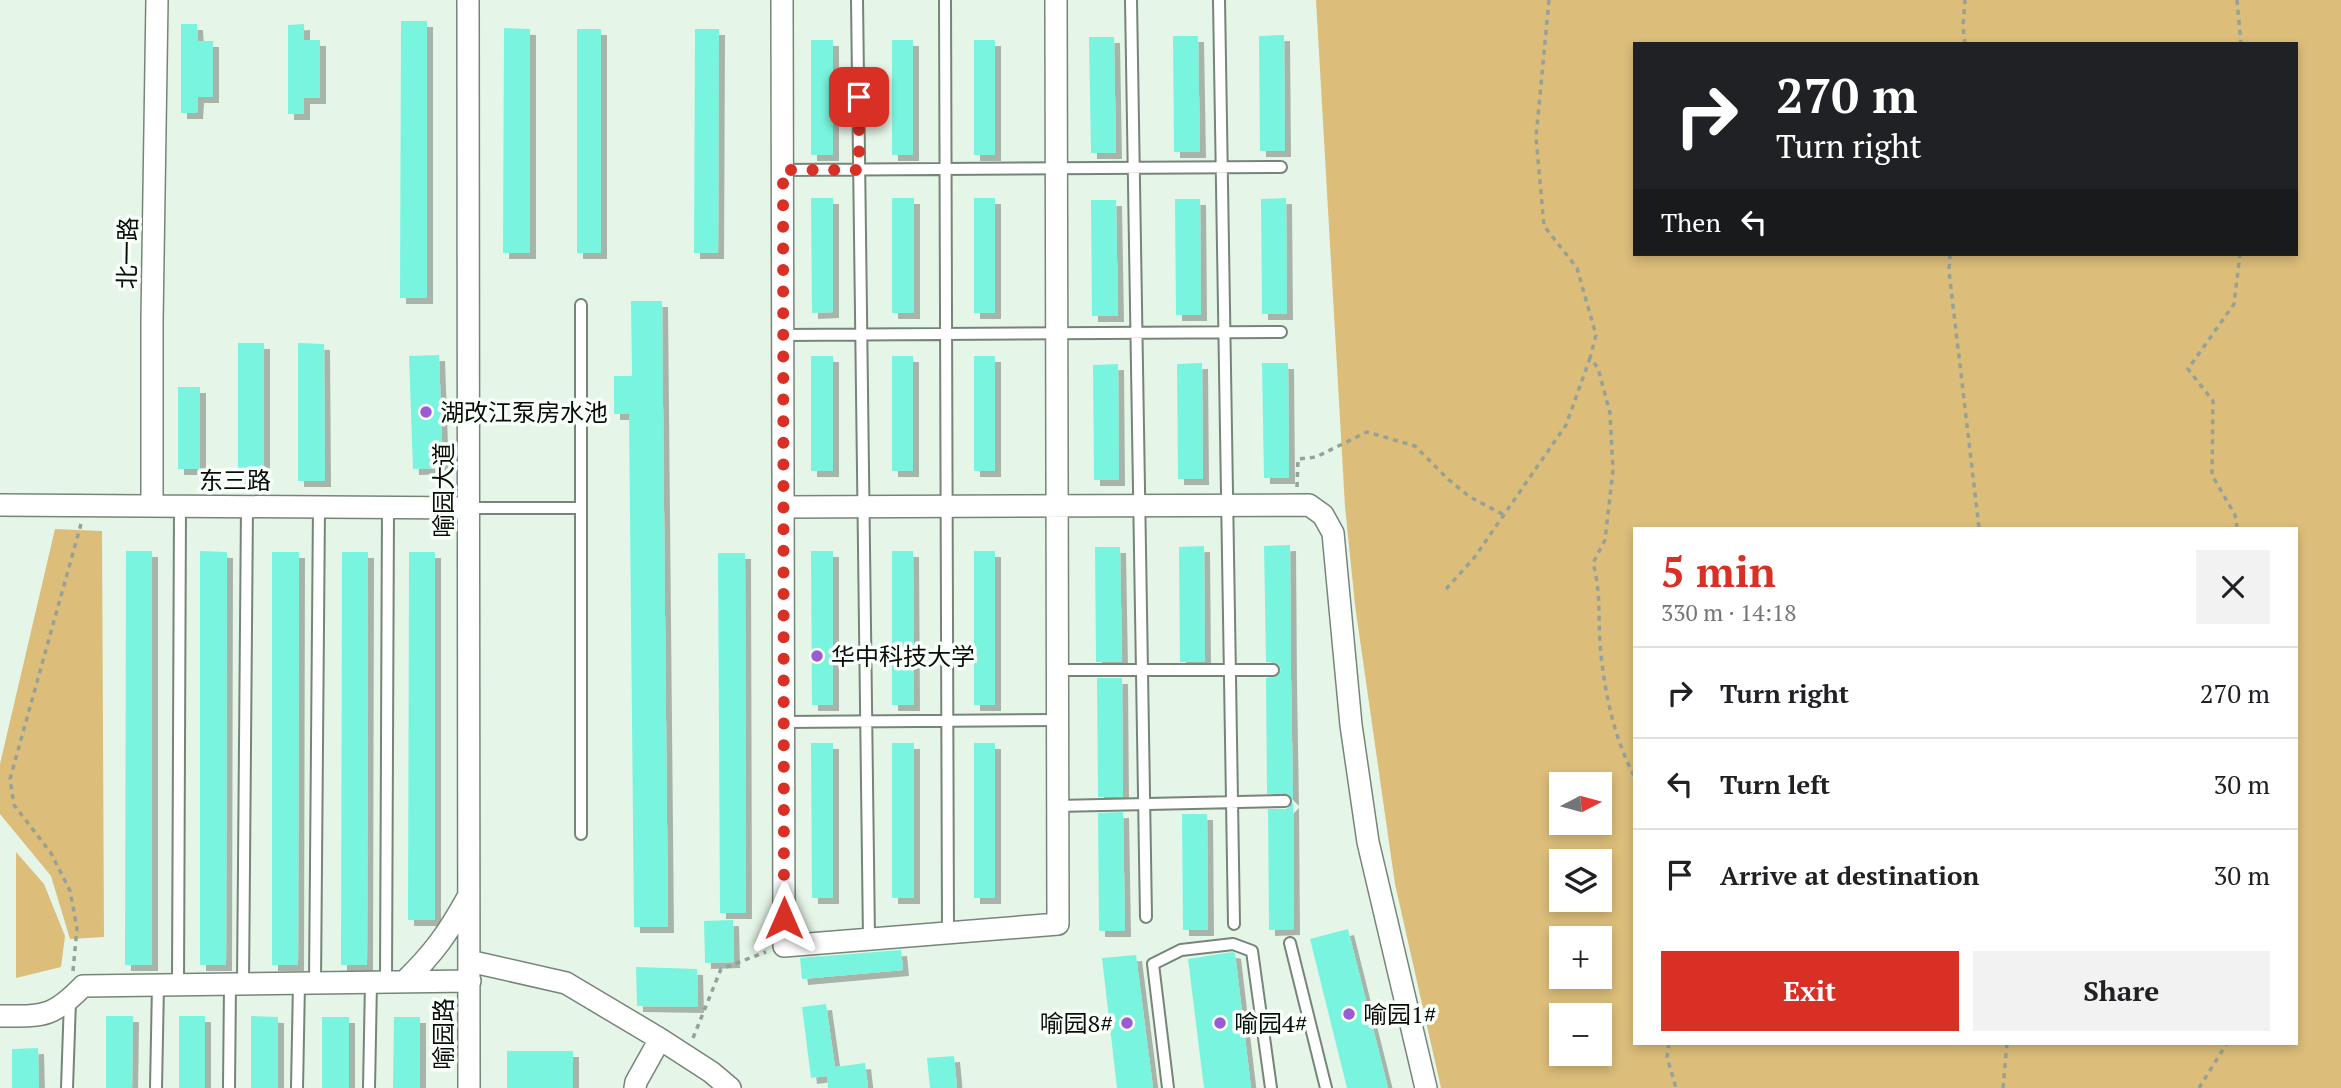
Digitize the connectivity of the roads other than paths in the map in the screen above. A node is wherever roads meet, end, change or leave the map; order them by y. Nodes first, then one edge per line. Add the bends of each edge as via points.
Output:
1 (157, 0) edge
2 (468, 0) edge
3 (782, 0) edge
4 (858, 0) edge
5 (945, 0) edge
6 (1056, 0) edge
7 (1131, 0) edge
8 (1219, 0) edge
9 (1280, 167) dead end
10 (1134, 168) junction
11 (1221, 168) junction
12 (946, 169) junction
13 (1056, 169) junction
14 (783, 170) junction
15 (859, 170) junction
16 (581, 304) dead end
17 (1224, 332) junction
18 (1281, 332) dead end
19 (1137, 333) junction
20 (946, 334) junction
21 (1056, 334) junction
22 (783, 335) junction
23 (862, 335) junction
24 (0, 505) edge
25 (152, 506) junction
26 (180, 506) junction
27 (247, 506) junction
28 (1057, 506) junction
29 (1139, 506) junction
30 (1227, 506) junction
31 (318, 507) junction
32 (388, 507) junction
33 (783, 507) junction
34 (864, 507) junction
35 (947, 507) junction
36 (469, 508) junction
37 (581, 508) junction
38 (1057, 670) junction
39 (1142, 670) junction
40 (1230, 670) junction
41 (1273, 670) dead end
42 (1057, 720) junction
43 (947, 721) junction
44 (784, 722) junction
45 (867, 722) junction
46 (1285, 802) dead end
47 (1231, 803) junction
48 (1144, 804) junction
49 (1058, 806) junction
50 (581, 834) dead end
51 (469, 895) junction
52 (1146, 917) dead end
53 (1234, 924) dead end
54 (948, 933) junction
55 (869, 939) junction
56 (1290, 943) dead end
57 (470, 971) junction
58 (387, 982) junction
59 (307, 983) junction
60 (168, 984) junction
61 (237, 984) junction
62 (69, 1000) junction
63 (0, 1016) edge
64 (660, 1039) junction
65 (67, 1088) edge
66 (156, 1088) edge
67 (229, 1088) edge
68 (297, 1088) edge
69 (369, 1088) edge
70 (469, 1088) edge
71 (635, 1088) edge
72 (730, 1088) edge
73 (1168, 1088) edge
74 (1271, 1088) edge
75 (1326, 1088) edge
76 (1426, 1088) edge

1 - 25 street, 北一路
2 - 36 street, 喻园大道
3 - 14 street
4 - 15 lane
5 - 12 lane
6 - 13 street
7 - 10 lane
8 - 11 lane
9 - 11 lane
10 - 11 lane
10 - 13 lane
10 - 19 lane
11 - 17 lane
12 - 13 lane
12 - 15 lane
12 - 20 lane
13 - 21 street
14 - 15 lane
14 - 22 street
15 - 23 lane
16 - 37 lane
17 - 18 lane
17 - 19 lane
17 - 30 lane
19 - 21 lane
19 - 29 lane
20 - 21 lane
20 - 23 lane
20 - 35 lane
21 - 28 street
22 - 23 lane
22 - 33 street
23 - 34 lane
24 - 25 street, 东三路
25 - 26 street, 东三路
26 - 27 street, 东三路
26 - 60 lane
27 - 31 street, 东三路
27 - 61 lane
28 - 29 street
28 - 35 street
28 - 38 street
29 - 30 street
29 - 39 lane
30 - 40 lane
30 - 76 street via 1309,505 1323,514 1333,533 1351,725 1368,842
31 - 32 street, 东三路
31 - 59 lane
32 - 36 street, 东三路
32 - 58 lane
33 - 34 street
33 - 44 street
34 - 35 street
34 - 45 lane
35 - 43 lane
36 - 37 lane
36 - 51 street, 喻园大道
37 - 50 lane
38 - 39 lane
38 - 42 street
39 - 40 lane
39 - 48 lane
40 - 41 lane
40 - 47 lane
42 - 43 lane
42 - 49 street
43 - 45 lane
43 - 54 lane
44 - 45 lane
44 - 55 street via 784,946
45 - 55 lane
46 - 47 lane
47 - 48 lane
47 - 53 lane
48 - 49 lane
48 - 52 lane
49 - 54 street via 1058,924
51 - 57 street, 喻园大道
51 - 58 street via 432,955
54 - 55 street
56 - 75 lane
57 - 58 street
57 - 64 street via 566,983
57 - 70 street, 喻园路
58 - 59 street
58 - 69 lane
59 - 61 street
59 - 68 lane
60 - 61 street
60 - 62 street via 83,986
60 - 66 lane
61 - 67 lane
62 - 63 street via 51,1013
62 - 65 lane
64 - 71 street
64 - 72 street
73 - 74 lane via 1153,964 1181,950 1233,944 1252,951

